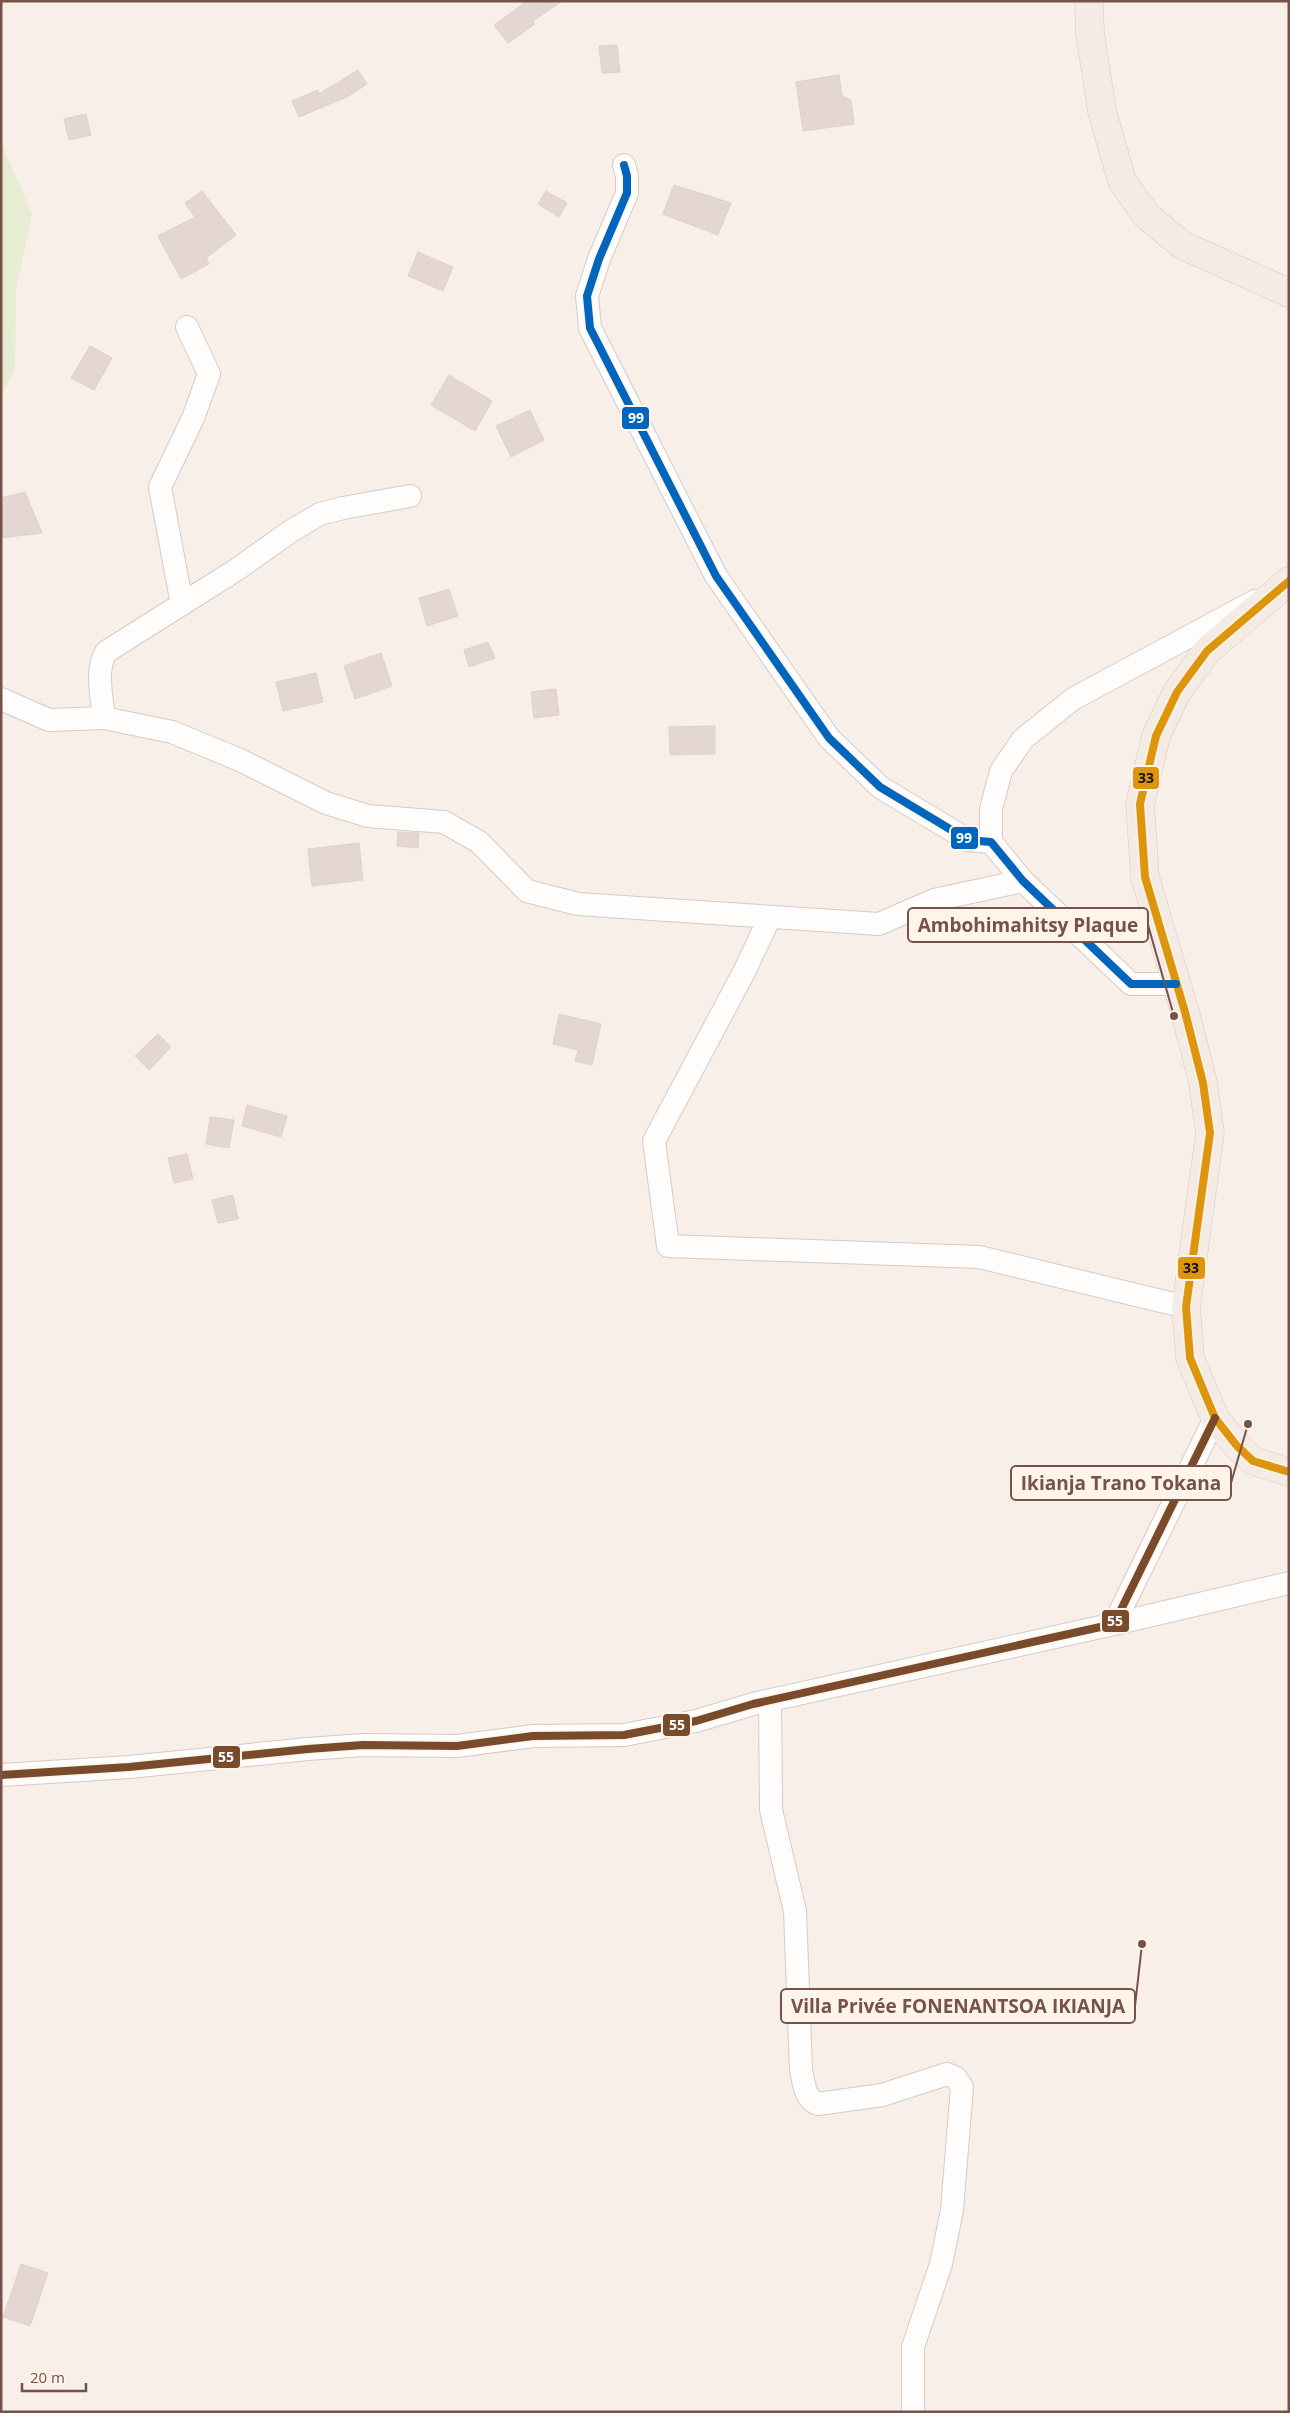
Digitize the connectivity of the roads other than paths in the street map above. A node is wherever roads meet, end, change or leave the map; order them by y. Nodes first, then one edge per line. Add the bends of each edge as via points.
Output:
1 (1089, 1) edge
2 (624, 165) dead end
3 (1289, 292) edge
4 (187, 327) dead end
5 (410, 496) dead end
6 (1286, 584) edge
7 (182, 604) junction
8 (1, 698) edge
9 (104, 718) junction
10 (992, 842) junction
11 (1023, 881) junction
12 (770, 918) junction
13 (1176, 984) junction
14 (1186, 1307) junction
15 (1215, 1418) junction
16 (1286, 1465) edge
17 (1289, 1583) edge
18 (1114, 1624) junction
19 (770, 1701) junction
20 (1, 1775) edge
21 (912, 2412) edge

1 - 3 main road via 1090,33 1102,111 1122,181 1146,216 1182,245
2 - 10 street via 627,193 587,296 590,328 716,576 829,738 880,787 968,840
4 - 7 street via 209,374 193,418 160,487
5 - 7 street via 320,514
6 - 10 street via 1073,699 1023,739 1001,771 991,809
6 - 13 main road via 1206,651 1176,692 1156,736 1140,804 1145,877
7 - 9 street via 106,652 100,671
8 - 9 street via 49,720
9 - 12 street via 172,732 240,760 326,803 360,814 444,822 479,842 527,891 578,904
10 - 11 street
11 - 12 street via 934,900 879,924
11 - 13 street via 1131,984
12 - 14 street via 654,1141 668,1246 979,1257
13 - 14 main road via 1203,1083 1210,1133
14 - 15 main road via 1190,1358
15 - 16 main road via 1237,1446 1254,1461
15 - 18 street
17 - 18 street
18 - 19 street
19 - 20 street via 696,1721 624,1735 533,1736 456,1746 363,1745 129,1767
19 - 21 street via 770,1810 796,1911 801,2070 806,2092 818,2104 882,2095 947,2074 956,2078 962,2087 952,2210 941,2264 913,2347

